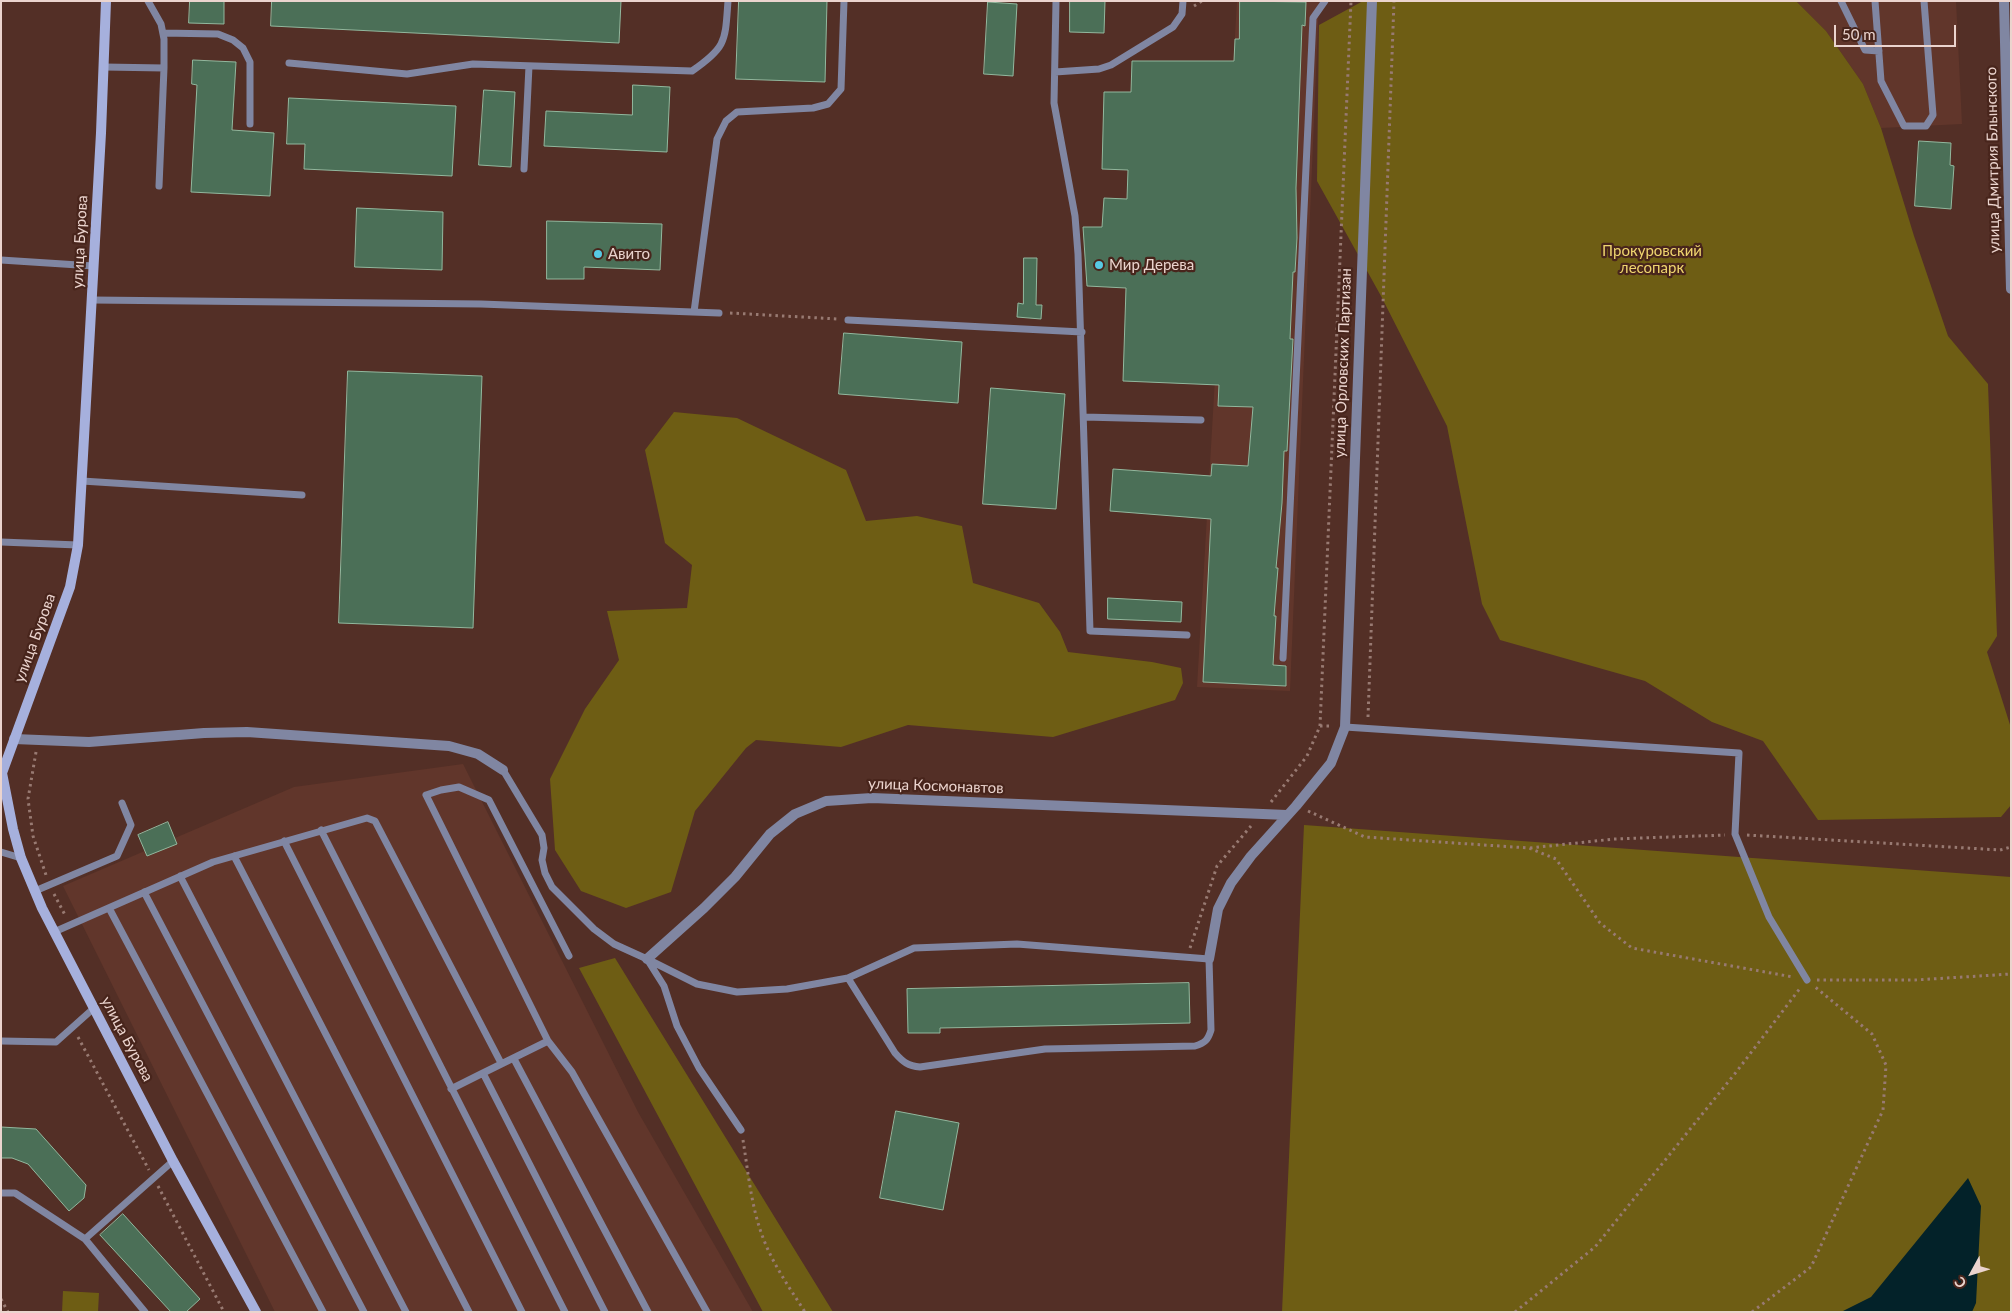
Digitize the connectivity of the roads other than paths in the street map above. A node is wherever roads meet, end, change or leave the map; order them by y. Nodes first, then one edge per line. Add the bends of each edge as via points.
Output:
1 (106, 1) edge
2 (148, 1) edge
3 (728, 1) edge
4 (844, 1) edge
5 (1056, 1) edge
6 (1183, 1) edge
7 (1325, 1) edge
8 (1372, 1) edge
9 (1841, 1) edge
10 (1875, 1) edge
11 (1924, 1) edge
12 (2004, 1) edge
13 (163, 33) junction
14 (1878, 51) junction
15 (290, 64) dead end
16 (529, 66) junction
17 (104, 67) junction
18 (164, 68) junction
19 (1055, 72) junction
20 (2009, 111) edge
21 (250, 124) dead end
22 (524, 169) dead end
23 (159, 186) dead end
24 (1, 260) edge
25 (94, 266) junction
26 (2011, 289) edge
27 (92, 300) junction
28 (694, 312) junction
29 (719, 313) road end
30 (848, 320) road end
31 (1082, 332) junction
32 (1084, 417) junction
33 (1201, 420) dead end
34 (82, 481) junction
35 (302, 495) dead end
36 (1, 542) edge
37 (78, 545) junction
38 (1187, 635) dead end
39 (1283, 658) dead end
40 (1345, 727) junction
41 (14, 739) junction
42 (503, 770) joint
43 (2, 773) edge
44 (122, 803) dead end
45 (1287, 815) junction
46 (321, 830) junction
47 (284, 841) junction
48 (1, 852) edge
49 (234, 856) junction
50 (21, 858) junction
51 (180, 876) junction
52 (35, 892) junction
53 (144, 892) junction
54 (109, 908) junction
55 (54, 932) junction
56 (568, 956) dead end
57 (647, 959) junction
58 (1209, 959) junction
59 (848, 978) junction
60 (1807, 980) road end
61 (94, 1008) junction
62 (1, 1041) edge
63 (548, 1041) junction
64 (514, 1059) junction
65 (501, 1063) junction
66 (482, 1073) junction
67 (451, 1089) junction
68 (741, 1130) road end
69 (174, 1161) junction
70 (1, 1193) edge
71 (85, 1239) junction
72 (145, 1312) edge
73 (256, 1312) edge
74 (323, 1312) edge
75 (364, 1312) edge
76 (406, 1312) edge
77 (469, 1312) edge
78 (522, 1312) edge
79 (565, 1312) edge
80 (605, 1312) edge
81 (648, 1312) edge
82 (707, 1312) edge

1 - 17 main road, улица Бурова
2 - 13 lane
3 - 16 lane via 722,46 692,71
4 - 28 lane via 841,89 828,104 813,108 737,112 726,121 717,139
5 - 19 lane
6 - 19 lane via 1182,14 1173,27 1111,65
7 - 39 lane via 1313,18
8 - 40 street, улица Орловских Партизан
9 - 14 lane via 1865,50
10 - 14 lane
11 - 14 lane via 1933,115 1926,126 1904,126 1881,81
12 - 20 street, улица Дмитрия Блынского
13 - 18 lane
13 - 21 lane via 218,34 244,48 250,62
15 - 16 lane via 407,74 473,64
16 - 22 lane
17 - 18 lane
17 - 25 main road, улица Бурова
18 - 23 lane
19 - 31 lane via 1054,103 1075,216
20 - 26 street, улица Дмитрия Блынского
24 - 25 lane
25 - 27 main road, улица Бурова
27 - 28 lane via 482,304
27 - 34 main road, улица Бурова
28 - 29 lane
30 - 31 lane
31 - 32 lane
32 - 33 lane
32 - 38 lane via 1090,631
34 - 35 lane
34 - 37 main road, улица Бурова
36 - 37 lane
37 - 41 main road, улица Бурова via 70,587
40 - 45 street, улица Орловских Партизан via 1331,763
40 - 60 lane via 1739,753 1734,834 1769,917
41 - 42 street via 89,742 247,732 449,746 478,754
41 - 43 main road, улица Бурова
42 - 57 lane via 542,835 542,860 552,887 594,929 614,944
43 - 50 main road, улица Бурова
44 - 52 lane via 131,825 117,856
45 - 57 street, улица Космонавтов via 872,798 826,801 795,814 770,834 735,877
45 - 58 street, улица Орловских Партизан via 1231,883 1218,909
46 - 47 lane
46 - 65 lane via 367,818 375,821
46 - 67 lane
47 - 49 lane
47 - 78 lane
48 - 50 lane
49 - 51 lane
49 - 77 lane
50 - 52 main road, улица Бурова
51 - 53 lane
51 - 76 lane
52 - 55 main road, улица Бурова
53 - 54 lane
53 - 75 lane
54 - 55 lane
54 - 74 lane
55 - 61 main road, улица Бурова
56 - 63 lane via 489,800 459,788 426,795
57 - 59 lane via 697,984 737,992 787,989
57 - 68 lane via 664,986 677,1026 698,1068
58 - 59 lane via 1017,944 914,948
58 - 59 lane via 1211,1030 1204,1043 1196,1046 1045,1049 920,1067 903,1062 895,1053
61 - 62 lane via 56,1042
61 - 69 main road, улица Бурова
63 - 64 lane
63 - 82 lane via 572,1072
64 - 65 lane
64 - 81 lane
65 - 66 lane
66 - 67 lane
66 - 80 lane
67 - 79 lane
69 - 71 lane
69 - 73 main road, улица Бурова
70 - 71 lane via 14,1193
71 - 72 lane

